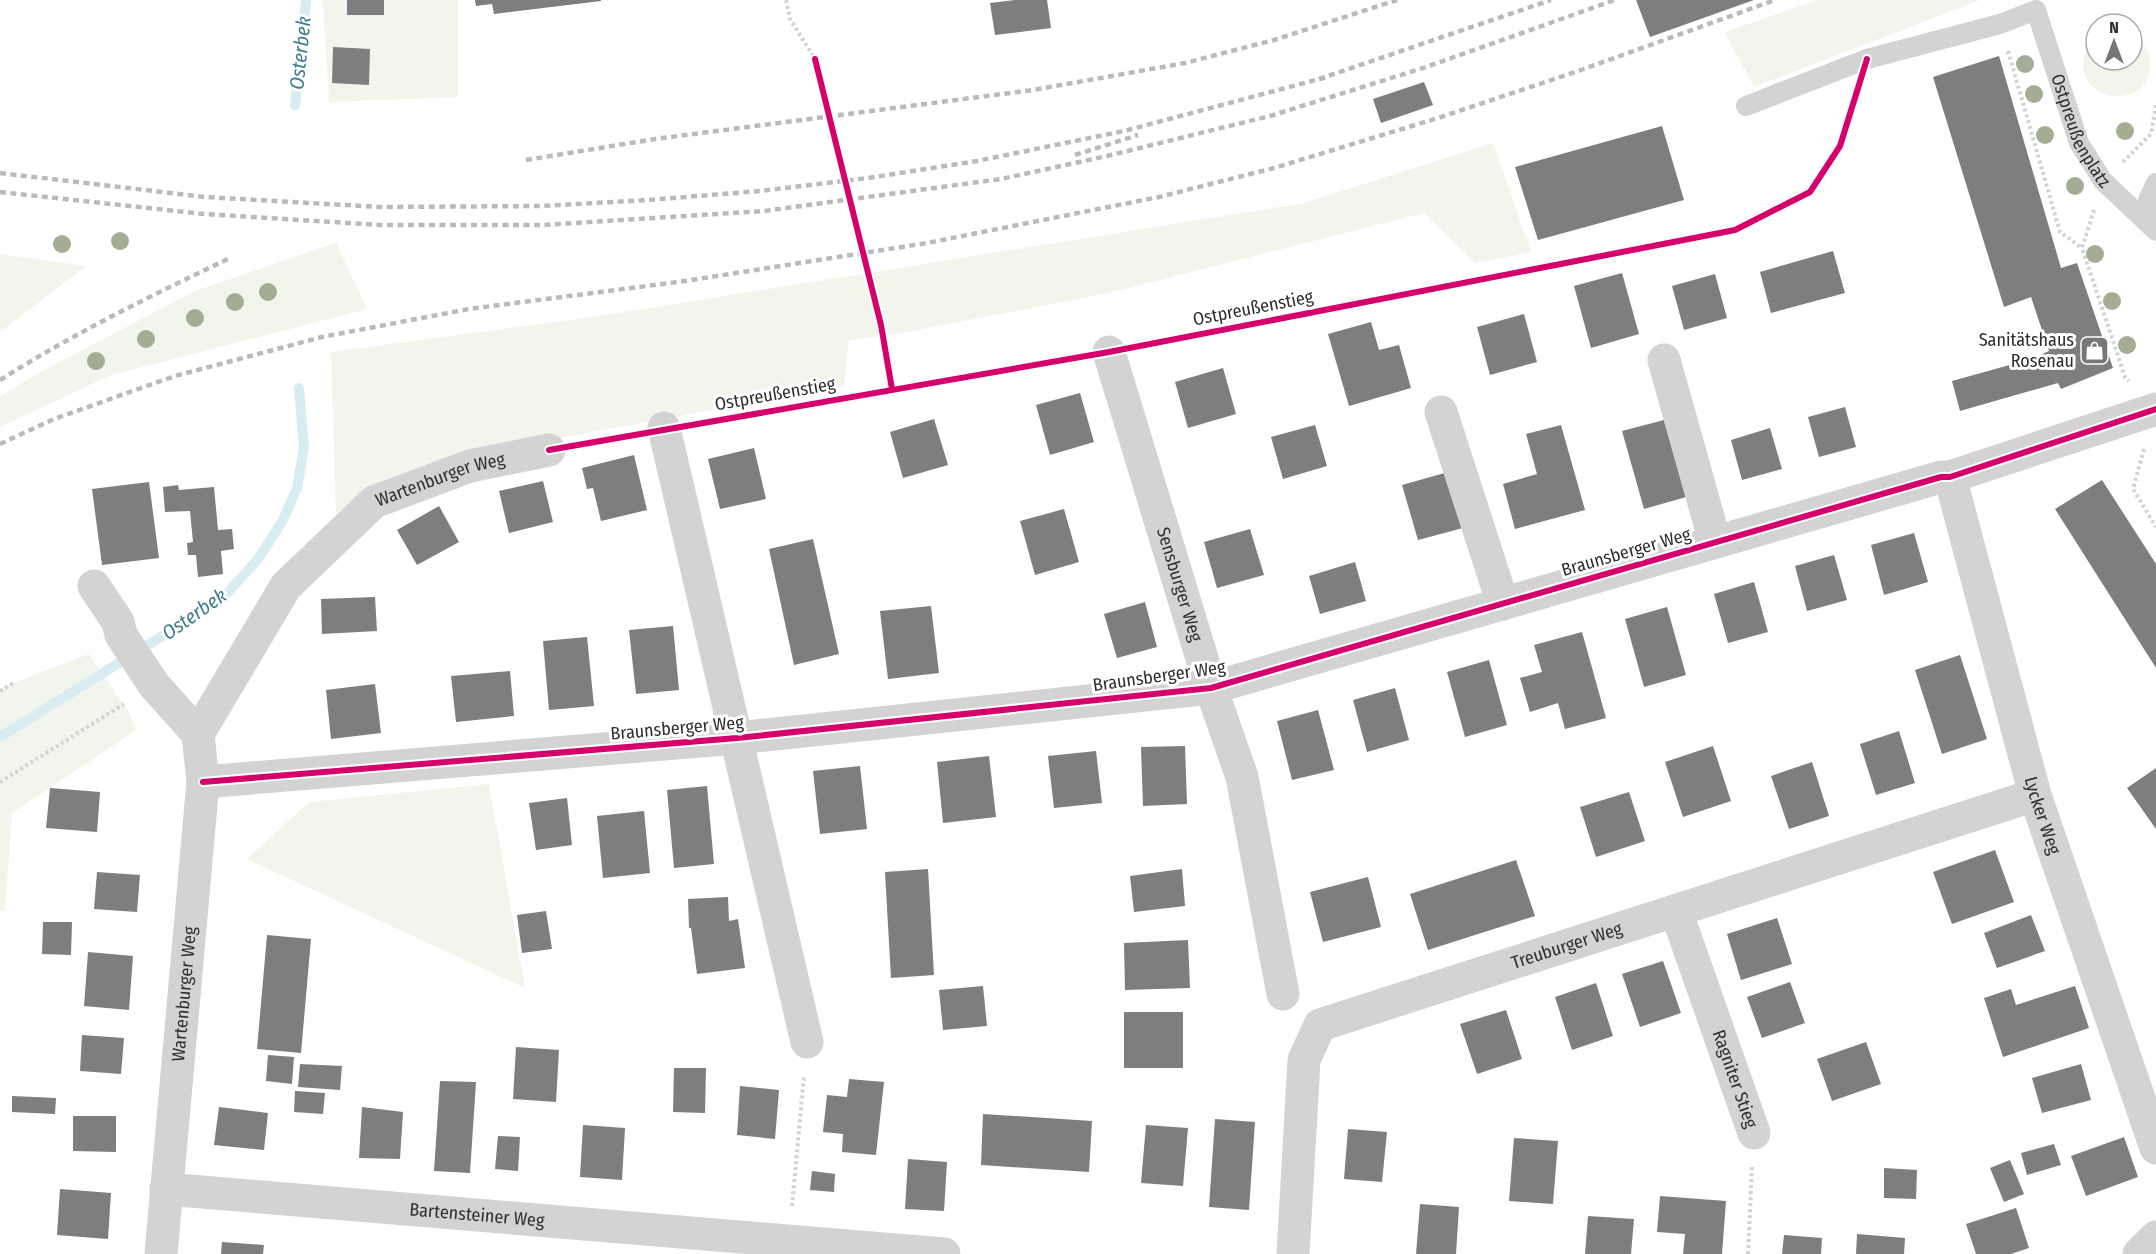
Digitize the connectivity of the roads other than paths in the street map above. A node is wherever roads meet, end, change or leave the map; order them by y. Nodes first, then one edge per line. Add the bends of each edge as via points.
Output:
1 (1746, 106) dead end
2 (2156, 183) edge
3 (2152, 227) edge
4 (1109, 352) road end
5 (1664, 360) dead end
6 (1441, 412) dead end
7 (2151, 424) edge
8 (664, 428) road end
9 (549, 450) road end
10 (1950, 477) junction
11 (1715, 542) junction
12 (94, 586) dead end
13 (1503, 604) junction
14 (1211, 688) junction
15 (198, 734) junction
16 (737, 738) junction
17 (203, 782) junction
18 (2035, 795) junction
19 (1676, 910) junction
20 (1283, 994) dead end
21 (807, 1042) road end
22 (1754, 1133) road end
23 (2156, 1148) edge
24 (166, 1189) junction
25 (2156, 1237) edge
26 (161, 1254) edge
27 (944, 1254) edge
28 (1293, 1254) edge
29 (2139, 1254) edge

1 - 3 lane, Ostpreußenplatz via 1867,59 2000,24 2036,10 2079,143 2103,181
2 - 3 lane via 2148,200
4 - 14 street, Sensburger Weg
5 - 11 street, Braunsberger Weg
6 - 13 street
7 - 10 street, Braunsberger Weg
8 - 16 street, Braunsberger Weg
9 - 15 street, Wartenburger Weg via 470,466 374,502 286,586
10 - 11 street, Braunsberger Weg
10 - 18 street, Lycker Weg
11 - 13 street, Braunsberger Weg
12 - 15 street via 146,674
13 - 14 street, Braunsberger Weg
14 - 16 street, Braunsberger Weg
14 - 20 street, Sensburger Weg via 1242,777
15 - 17 street, Wartenburger Weg
16 - 17 street, Braunsberger Weg
16 - 21 street
17 - 24 street, Wartenburger Weg
18 - 19 street, Treuburger Weg
18 - 23 street, Lycker Weg
19 - 22 street, Ragniter Stieg
19 - 28 street, Treuburger Weg via 1320,1025 1304,1060
24 - 26 street, Wartenburger Weg
24 - 27 street, Bartensteiner Weg
25 - 29 street

